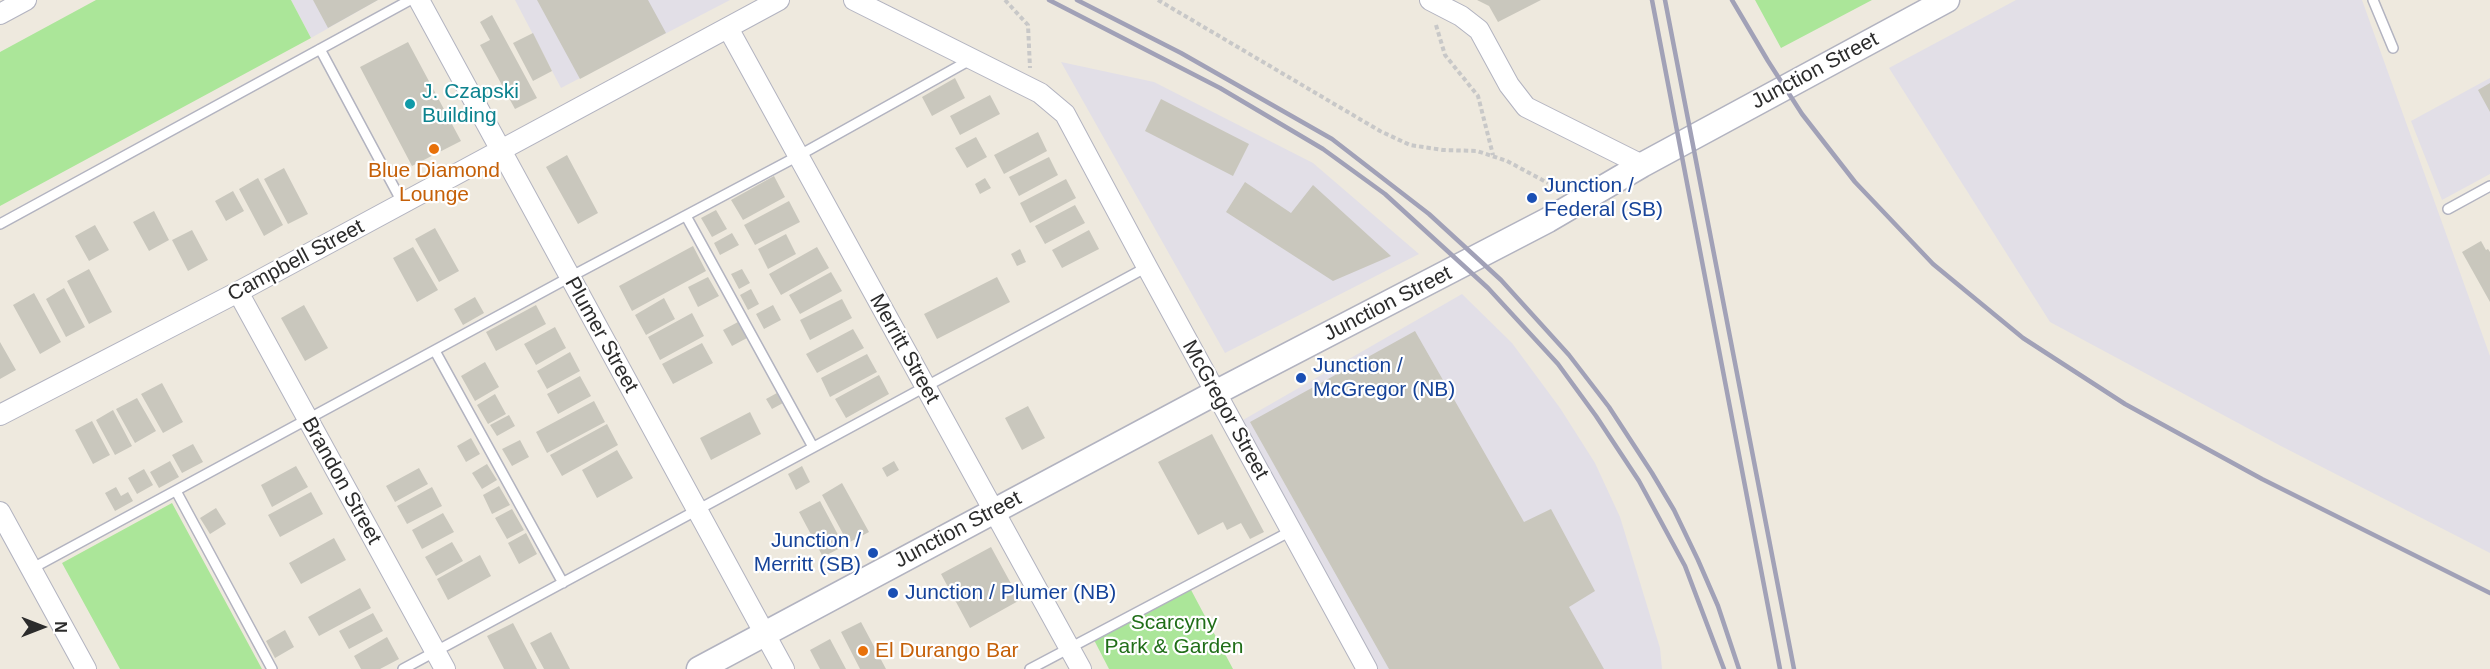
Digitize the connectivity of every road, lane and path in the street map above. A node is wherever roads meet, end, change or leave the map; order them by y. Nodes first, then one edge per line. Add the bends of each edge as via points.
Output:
1 (26, 0) edge
2 (410, 0) edge
3 (419, 0) edge
4 (778, 0) edge
5 (854, 0) edge
6 (1005, 0) edge
7 (1158, 0) edge
8 (1430, 0) edge
9 (1947, 0) edge
10 (2373, 0) edge
11 (0, 14) edge
12 (1435, 22) dead end
13 (728, 28) junction
14 (2393, 48) dead end
15 (320, 49) junction
16 (973, 58) junction
17 (1029, 87) junction
18 (501, 151) junction
19 (798, 156) junction
20 (1493, 156) junction
21 (1642, 165) junction
22 (1548, 183) dead end
23 (2490, 186) edge
24 (402, 204) junction
25 (2448, 208) dead end
26 (686, 216) junction
27 (0, 224) edge
28 (1147, 267) junction
29 (570, 277) junction
30 (238, 292) junction
31 (435, 351) junction
32 (925, 387) junction
33 (1215, 393) junction
34 (0, 415) edge
35 (308, 420) junction
36 (813, 447) junction
37 (176, 491) junction
38 (697, 510) junction
39 (0, 512) edge
40 (994, 512) junction
41 (1291, 531) junction
42 (31, 569) junction
43 (563, 583) junction
44 (765, 634) junction
45 (1070, 648) junction
46 (440, 660) edge
47 (86, 669) edge
48 (272, 669) edge
49 (404, 669) edge
50 (699, 669) edge
51 (784, 669) edge
52 (1029, 669) edge
53 (1081, 669) edge
54 (1367, 669) edge

1 - 11 street
2 - 15 lane
3 - 18 street, Plumer Street
4 - 13 street, Campbell Street
5 - 16 street, McGregor Street
6 - 17 path via 1028,25
7 - 20 path via 1410,145
8 - 21 street via 1479,30 1509,86 1526,106
9 - 21 street, Junction Street
10 - 14 lane
12 - 20 path via 1445,55 1478,96
13 - 18 street, Campbell Street
13 - 19 street, Merritt Street
15 - 24 lane
15 - 27 lane
16 - 17 street, McGregor Street
16 - 19 lane
17 - 28 street, McGregor Street via 1065,114
18 - 24 street, Campbell Street
18 - 29 street, Plumer Street
19 - 26 lane
19 - 32 street, Merritt Street
20 - 22 path
21 - 33 street, Junction Street via 1548,220
23 - 25 lane
24 - 30 street, Campbell Street
26 - 29 lane
26 - 36 lane
28 - 32 lane
28 - 33 street, McGregor Street
29 - 31 lane
29 - 38 street, Plumer Street
30 - 34 street, Campbell Street
30 - 35 street, Brandon Street
31 - 35 lane
31 - 43 lane
32 - 36 lane
32 - 40 street, Merritt Street
33 - 40 street, Junction Street
33 - 41 street, McGregor Street
35 - 37 lane
35 - 46 street, Brandon Street
36 - 38 lane
37 - 42 lane
37 - 48 lane
38 - 43 lane
38 - 44 street, Plumer Street
39 - 42 street
40 - 44 street, Junction Street
40 - 45 street, Merritt Street
41 - 45 lane
41 - 54 street, McGregor Street
42 - 47 street
43 - 46 lane
44 - 50 street, Junction Street
44 - 51 street, Plumer Street
45 - 52 lane
45 - 53 street, Merritt Street
46 - 49 lane

